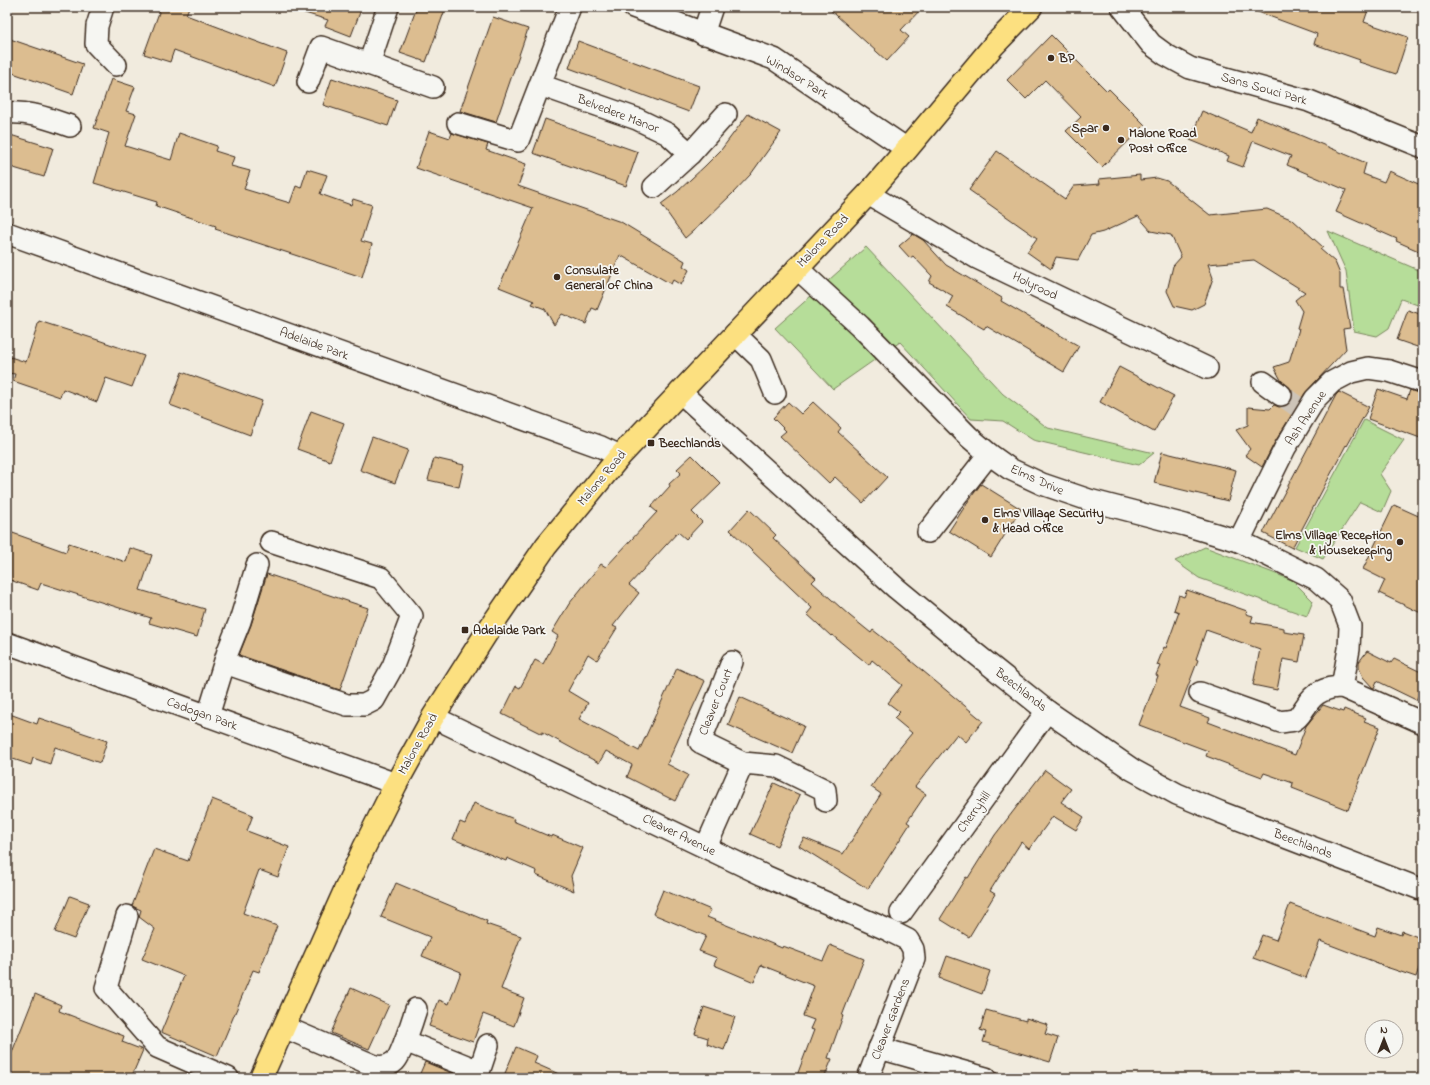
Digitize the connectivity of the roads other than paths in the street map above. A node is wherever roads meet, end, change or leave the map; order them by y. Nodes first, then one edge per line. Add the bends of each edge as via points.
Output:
1 (103, 7) edge
2 (388, 7) edge
3 (570, 7) edge
4 (633, 7) edge
5 (712, 7) edge
6 (1031, 7) edge
7 (1122, 7) edge
8 (703, 34) junction
9 (369, 64) junction
10 (116, 65) dead end
11 (308, 82) dead end
12 (540, 84) junction
13 (433, 87) dead end
14 (7, 114) edge
15 (726, 114) dead end
16 (458, 123) dead end
17 (70, 126) dead end
18 (1423, 147) edge
19 (907, 149) junction
20 (690, 154) junction
21 (654, 187) dead end
22 (868, 194) junction
23 (7, 233) edge
24 (797, 268) junction
25 (735, 334) junction
26 (1207, 368) dead end
27 (1263, 382) dead end
28 (1423, 382) edge
29 (680, 392) junction
30 (775, 393) dead end
31 (1281, 395) tunnel mouth
32 (989, 454) junction
33 (620, 456) junction
34 (928, 532) dead end
35 (1239, 541) junction
36 (271, 542) dead end
37 (257, 565) dead end
38 (7, 643) edge
39 (732, 662) dead end
40 (224, 663) junction
41 (1342, 687) junction
42 (1200, 694) dead end
43 (1047, 711) junction
44 (208, 716) junction
45 (433, 717) junction
46 (1423, 723) edge
47 (743, 763) junction
48 (396, 784) junction
49 (826, 801) dead end
50 (706, 848) junction
51 (1423, 890) edge
52 (901, 913) dead end
53 (127, 916) dead end
54 (914, 959) joint
55 (416, 1009) dead end
56 (284, 1027) junction
57 (405, 1041) junction
58 (488, 1045) dead end
59 (879, 1048) junction
60 (478, 1075) edge
61 (228, 1078) edge
62 (261, 1078) edge
63 (868, 1078) edge
64 (986, 1078) edge

1 - 10 street via 97,26 96,44
2 - 9 street
3 - 12 street
4 - 8 street, Windsor Park
5 - 8 street
6 - 19 main road, Malone Road via 994,45
7 - 18 street, Sans Souci Park via 1151,44 1190,68 1309,102
8 - 19 street, Windsor Park via 774,59
9 - 11 street via 321,47
9 - 13 street
12 - 16 street via 518,141
12 - 20 street, Belvedere Manor via 643,122 668,134
14 - 17 street via 16,112 38,115
15 - 20 street
19 - 22 main road, Malone Road
20 - 21 street
22 - 24 main road, Malone Road
22 - 26 street, Holyrood via 977,258
23 - 33 street, Adelaide Park
24 - 25 main road, Malone Road
24 - 32 street, Elms Drive via 860,326
25 - 29 main road, Malone Road
25 - 30 street via 761,359
27 - 31 street
28 - 35 street, Ash Avenue via 1389,370 1368,368 1351,372 1332,382 1302,410
29 - 33 main road, Malone Road
29 - 43 street, Beechlands via 896,588
32 - 34 street
32 - 35 street, Elms Drive via 1010,469 1042,484 1089,500
33 - 45 main road, Malone Road via 546,546
35 - 41 street, Elms Drive via 1316,579 1340,600 1350,626
36 - 40 street via 381,578 412,616 393,666 374,700 364,705 347,705
37 - 40 street
38 - 44 street, Cadogan Park
39 - 47 street, Cleaver Court via 700,742
40 - 44 street
41 - 42 street via 1330,687 1316,694 1301,715 1293,720 1281,722
41 - 46 street
43 - 51 street, Beechlands via 1133,770 1177,794
43 - 52 street, Cherryhill
44 - 48 street, Cadogan Park
45 - 48 main road, Malone Road
45 - 50 street, Cleaver Avenue
47 - 49 street, Cleaver Court via 776,766 825,790
47 - 50 street
48 - 56 main road, Malone Road via 364,848
50 - 54 street, Cleaver Avenue via 908,940 913,949
53 - 61 street via 106,988 157,1047
54 - 59 street, Cleaver Gardens
55 - 57 street
56 - 57 street via 375,1066 383,1067 396,1061
56 - 62 main road, Malone Road
57 - 60 street
58 - 60 street
59 - 63 street, Cleaver Gardens
59 - 64 street

